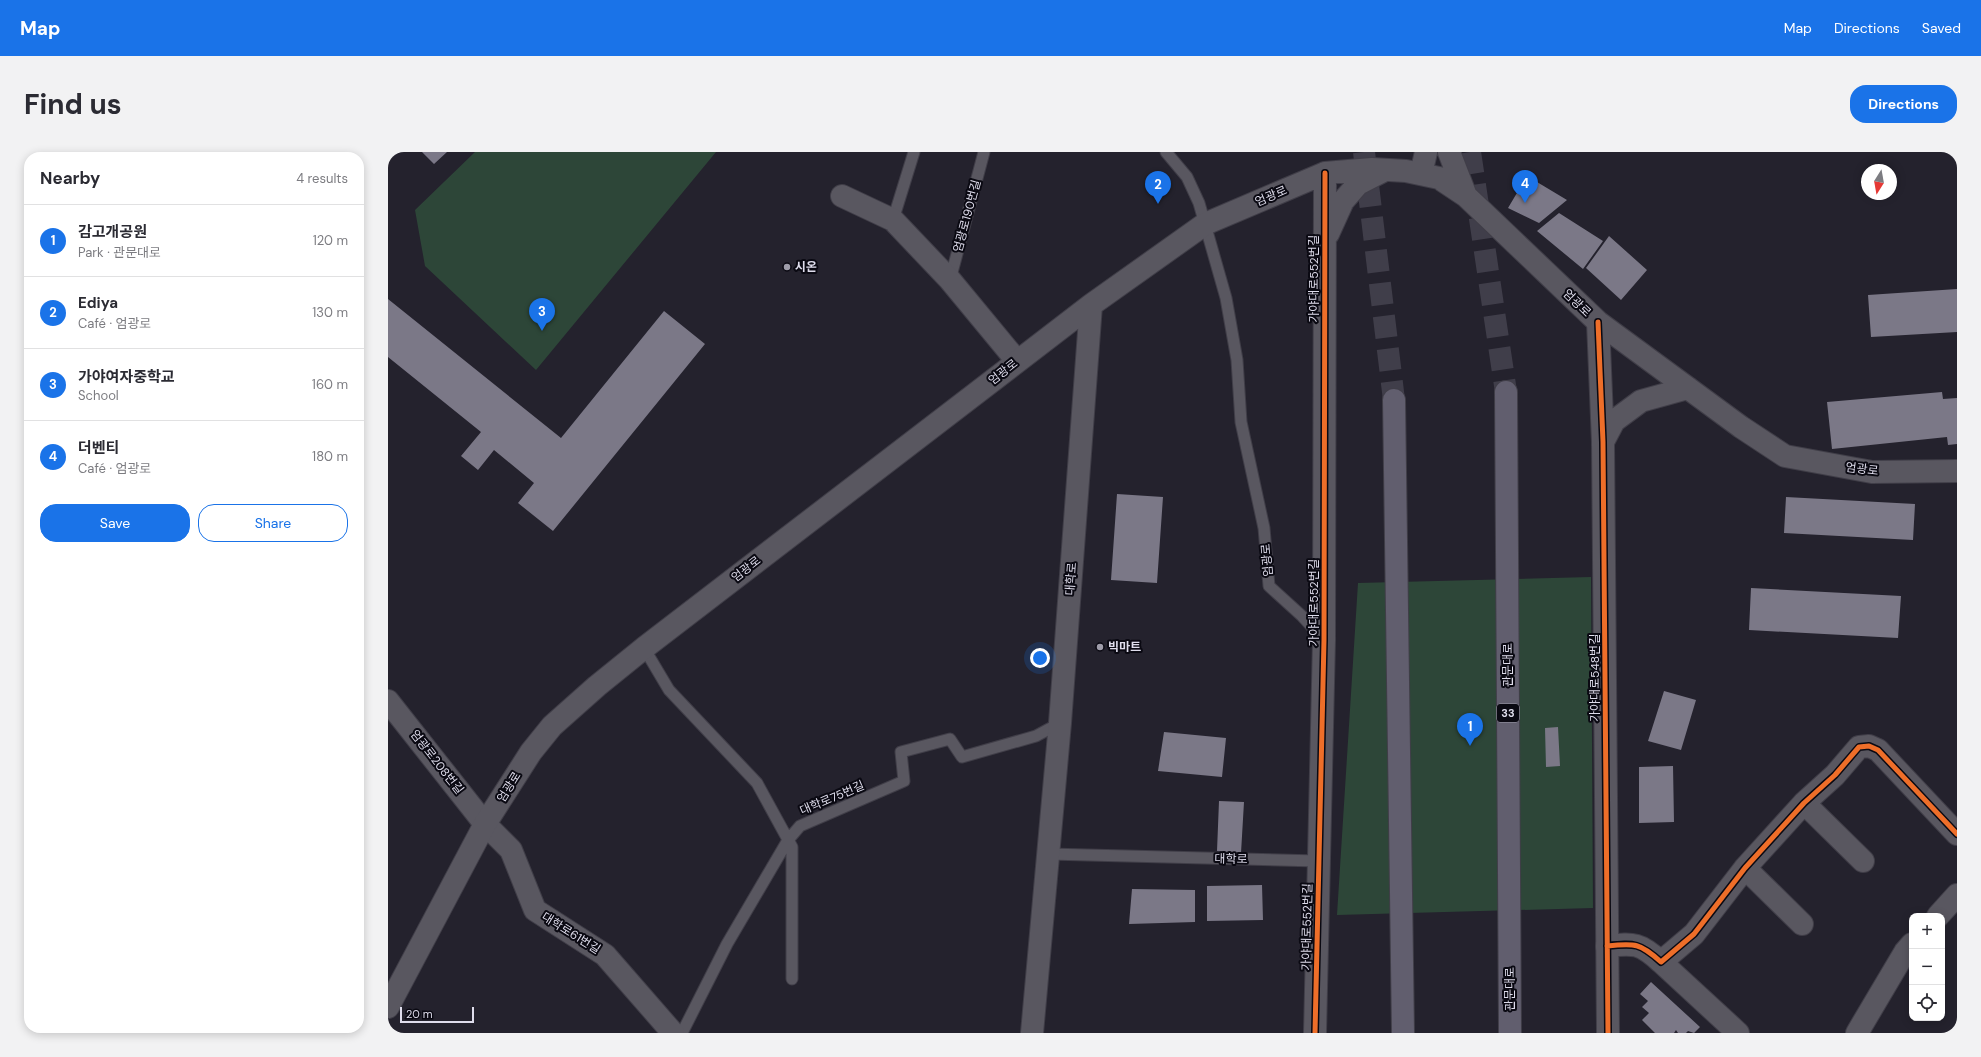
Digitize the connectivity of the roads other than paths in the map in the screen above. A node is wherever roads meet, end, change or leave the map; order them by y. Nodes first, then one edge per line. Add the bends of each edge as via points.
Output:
1 (914, 152) edge
2 (984, 152) edge
3 (1166, 152) edge
4 (1426, 152) edge
5 (1445, 152) edge
6 (1449, 152) edge
7 (1386, 170) junction
8 (1325, 173) junction
9 (1430, 176) junction
10 (842, 196) dead end
11 (1466, 196) junction
12 (893, 220) junction
13 (1205, 224) junction
14 (1324, 243) junction
15 (950, 280) junction
16 (1091, 305) junction
17 (1598, 322) junction
18 (1017, 361) junction
19 (1688, 388) junction
20 (1506, 392) tunnel mouth
21 (1394, 400) tunnel mouth
22 (1603, 442) junction
23 (1957, 471) edge
24 (1324, 640) junction
25 (644, 648) junction
26 (388, 701) edge
27 (1060, 723) junction
28 (1804, 803) junction
29 (485, 824) junction
30 (1957, 834) edge
31 (788, 840) junction
32 (1049, 854) junction
33 (1318, 861) junction
34 (1863, 862) dead end
35 (1745, 868) junction
36 (1957, 895) edge
37 (1941, 913) edge
38 (1802, 924) dead end
39 (1607, 946) junction
40 (1909, 948) edge
41 (1661, 962) junction
42 (792, 979) dead end
43 (388, 1007) edge
44 (673, 1033) edge
45 (682, 1033) edge
46 (1032, 1033) edge
47 (1314, 1033) edge
48 (1403, 1033) edge
49 (1510, 1033) edge
50 (1608, 1033) edge
51 (1738, 1033) edge
52 (1857, 1033) edge

1 - 12 lane
2 - 15 lane, 엄광로190번길
3 - 13 lane via 1187,178
4 - 9 street
5 - 9 street
6 - 11 street
7 - 8 street, 엄광로
7 - 9 street, 엄광로
7 - 14 street via 1358,184 1343,201
8 - 13 street, 엄광로
8 - 14 street, 가야대로552번길
9 - 11 street, 엄광로
10 - 12 street
11 - 17 street, 엄광로
12 - 15 street
13 - 16 street, 엄광로
13 - 24 lane, 엄광로 via 1226,298 1234,344 1241,422 1264,528 1269,586
14 - 24 street, 가야대로552번길
15 - 18 street
16 - 18 street, 엄광로
16 - 27 street, 대학로
17 - 19 street, 엄광로
17 - 22 street, 가야대로548번길
18 - 25 street, 엄광로
19 - 22 street via 1641,401 1614,421
19 - 23 street, 엄광로 via 1785,456 1872,472
20 - 49 highway, 관문대로 / 33
21 - 48 highway
22 - 39 street, 가야대로548번길
24 - 33 street, 가야대로552번길
25 - 29 street, 엄광로 via 552,726 530,752
25 - 31 lane via 669,690 757,783
26 - 29 street, 엄광로208번길
27 - 31 lane, 대학로75번길 via 1036,736 962,757 950,739 900,752 904,781 800,826
27 - 32 street, 대학로
28 - 30 street via 1835,775 1859,747 1868,746 1878,750
28 - 34 street
28 - 35 street
29 - 43 street, 엄광로
29 - 44 street, 대학로61번길 via 511,850 535,910 605,955
31 - 42 lane via 792,847
31 - 45 lane, 대학로75번길 via 727,944
32 - 33 lane, 대학로
32 - 46 street, 대학로
33 - 47 street, 가야대로552번길
35 - 38 street
35 - 41 street via 1694,934
36 - 37 street
39 - 41 street via 1631,944 1647,949
39 - 50 street, 가야대로548번길
40 - 52 street via 1896,965
41 - 51 street

